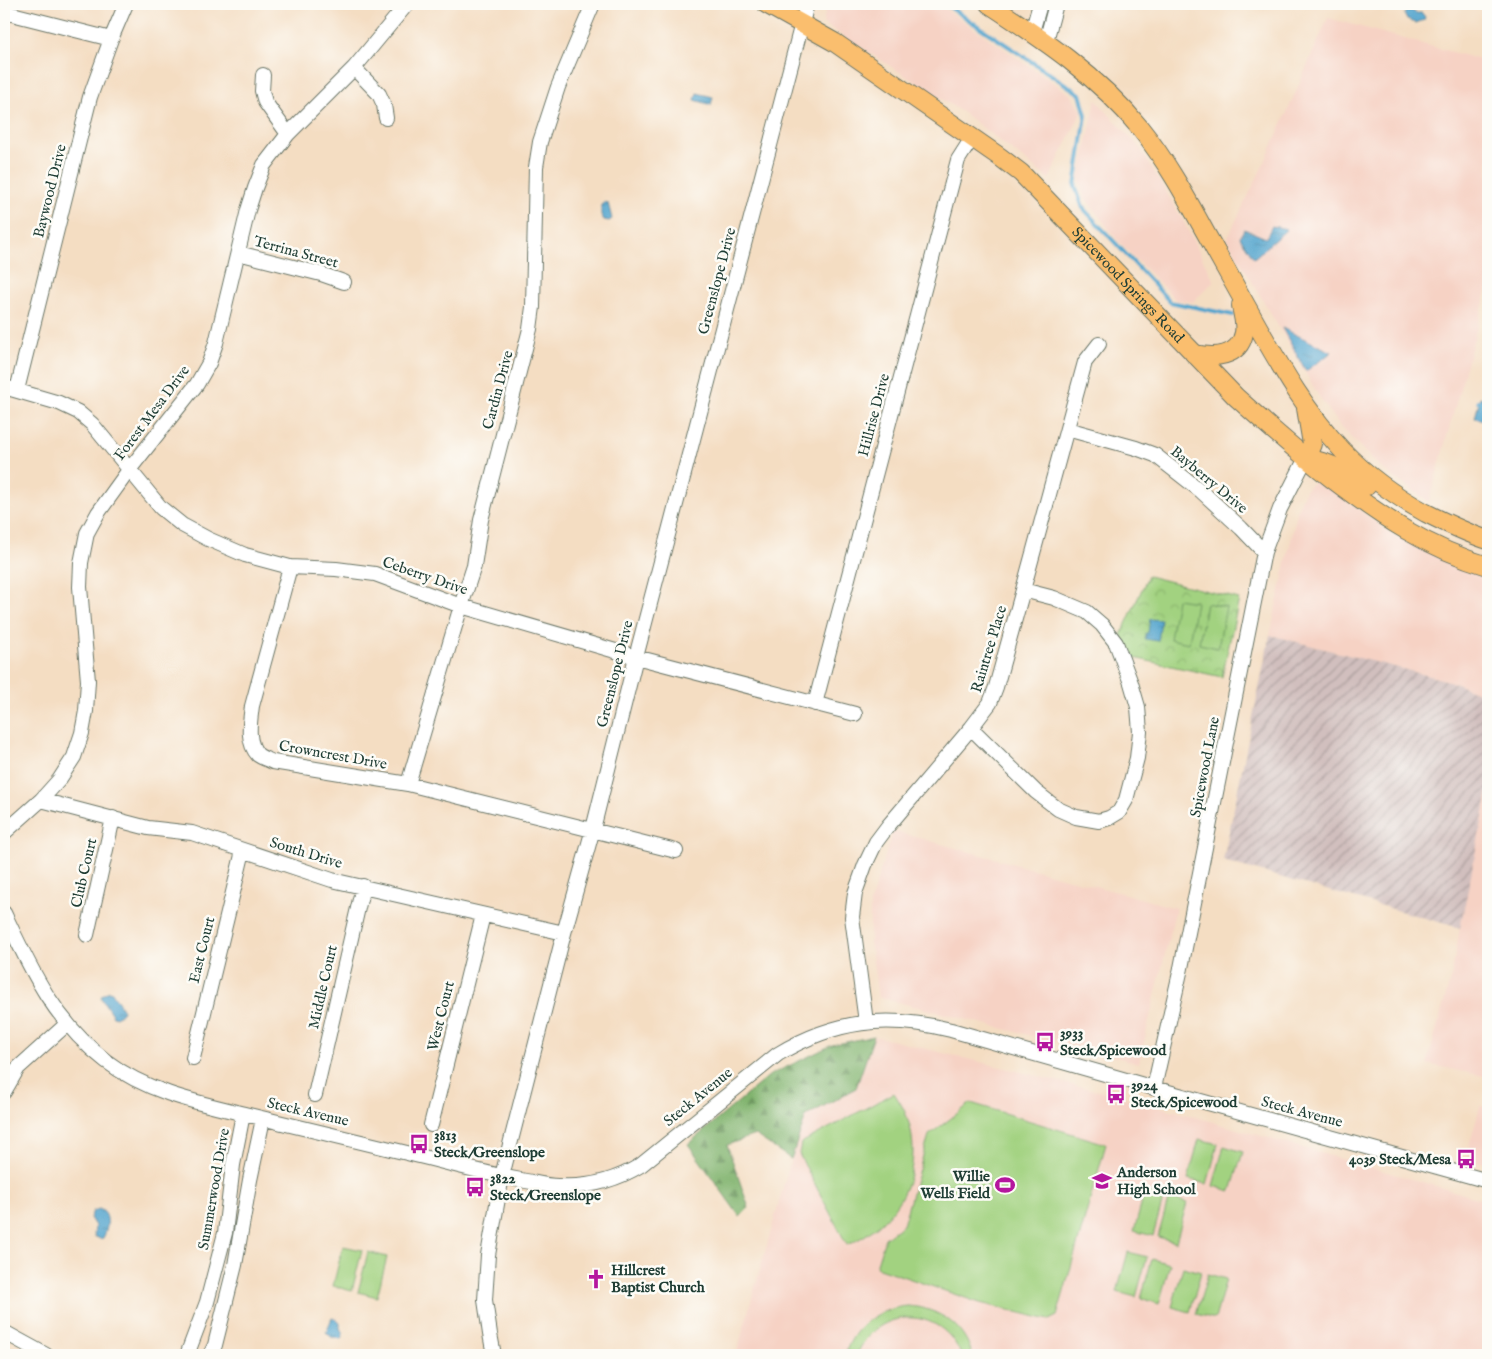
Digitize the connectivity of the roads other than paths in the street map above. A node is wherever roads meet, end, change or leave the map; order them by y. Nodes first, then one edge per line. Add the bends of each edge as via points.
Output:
1 (126, 4) edge
2 (408, 4) edge
3 (593, 4) edge
4 (766, 4) edge
5 (807, 4) edge
6 (989, 4) edge
7 (1040, 4) edge
8 (1056, 4) edge
9 (4, 12) edge
10 (802, 23) junction
11 (1039, 37) junction
12 (111, 38) junction
13 (354, 68) junction
14 (263, 75) dead end
15 (386, 118) dead end
16 (288, 134) junction
17 (972, 138) junction
18 (238, 253) junction
19 (344, 282) dead end
20 (1239, 292) junction
21 (1099, 344) dead end
22 (1194, 354) junction
23 (10, 389) edge
24 (1306, 405) junction
25 (1067, 429) junction
26 (1334, 442) junction
27 (1306, 458) junction
28 (129, 470) junction
29 (1414, 506) junction
30 (1488, 540) edge
31 (1264, 552) junction
32 (1488, 566) edge
33 (290, 567) junction
34 (1023, 590) junction
35 (460, 606) junction
36 (636, 657) junction
37 (815, 704) junction
38 (855, 714) dead end
39 (971, 728) junction
40 (408, 784) junction
41 (41, 800) junction
42 (113, 818) junction
43 (593, 829) junction
44 (4, 833) edge
45 (243, 851) junction
46 (676, 851) dead end
47 (363, 886) junction
48 (4, 913) edge
49 (483, 915) junction
50 (564, 933) junction
51 (87, 935) dead end
52 (866, 1022) junction
53 (67, 1024) junction
54 (193, 1058) dead end
55 (1154, 1088) junction
56 (4, 1092) edge
57 (315, 1095) dead end
58 (244, 1114) junction
59 (263, 1119) junction
60 (431, 1125) dead end
61 (502, 1176) junction
62 (1488, 1181) edge
63 (4, 1332) edge
64 (46, 1355) edge
65 (187, 1355) edge
66 (210, 1355) edge
67 (494, 1355) edge

1 - 12 street, Baywood Drive
2 - 13 street, Forest Mesa Drive
3 - 35 street, Cardin Drive via 558,87 540,142 536,167 530,329 481,520 474,566
4 - 10 main road, Spicewood Springs Road
5 - 10 street, Greenslope Drive
6 - 11 main road
7 - 11 street
8 - 11 street
9 - 12 street
10 - 17 main road, Spicewood Springs Road
10 - 36 street, Greenslope Drive
11 - 20 main road via 1078,66 1140,128 1166,164
12 - 23 street, Baywood Drive via 90,97
13 - 15 street via 378,94
13 - 16 street, Forest Mesa Drive
14 - 16 street via 265,102
16 - 18 street, Forest Mesa Drive via 264,165
17 - 22 main road, Spicewood Springs Road via 1021,173
17 - 37 street, Hillrise Drive via 958,160
18 - 19 street, Terrina Street
18 - 28 street, Forest Mesa Drive via 209,363 197,384
20 - 22 main road via 1244,332 1237,346 1216,357
20 - 24 main road via 1281,369
21 - 25 street, Raintree Place via 1085,362
22 - 27 main road, Spicewood Springs Road via 1236,397
23 - 28 street, Ceberry Drive via 78,412 92,424
24 - 26 main road
24 - 27 main road via 1312,444
25 - 31 street, Bayberry Drive via 1155,455 1201,492
25 - 34 street, Raintree Place
26 - 27 main road
26 - 29 main road via 1387,489
27 - 29 main road via 1336,466 1378,493
27 - 31 street, Spicewood Lane via 1280,510
27 - 32 main road, Spicewood Springs Road via 1401,528 1435,546
28 - 33 street, Ceberry Drive via 161,508 182,525 245,554
28 - 41 street, Forest Mesa Drive via 87,533 80,586 88,681 86,711 74,757
29 - 30 main road via 1447,524
31 - 55 street, Spicewood Lane
33 - 35 street, Ceberry Drive via 375,574
33 - 40 street, Crowncrest Drive via 252,706 252,743 259,756 273,762
34 - 39 street, Raintree Place via 990,703
34 - 39 street via 1088,612 1116,643 1138,707 1140,732 1126,800 1119,812 1109,818 1099,821 1076,817 1036,792
35 - 36 street, Ceberry Drive
35 - 40 street, Cardin Drive
36 - 37 street, Ceberry Drive
36 - 43 street, Greenslope Drive
37 - 38 street, Ceberry Drive
39 - 52 street, Raintree Place via 888,826 865,865 855,893 852,917
40 - 43 street, Crowncrest Drive
41 - 42 street, South Drive
41 - 44 street, Forest Mesa Drive
42 - 45 street, South Drive via 148,828 192,833
42 - 51 street, Club Court
43 - 46 street, Crowncrest Drive
43 - 50 street, Greenslope Drive
45 - 47 street, South Drive via 332,880
45 - 54 street, East Court
47 - 49 street, South Drive
47 - 57 street, Middle Court
48 - 53 street, Steck Avenue via 52,1006
49 - 50 street, South Drive
49 - 60 street, West Court
50 - 61 street, Greenslope Drive
52 - 55 street, Steck Avenue via 907,1021 931,1025
52 - 61 street, Steck Avenue via 819,1033 778,1054 641,1165 614,1180 557,1186
53 - 56 street via 18,1068
53 - 58 street, Steck Avenue via 105,1060 132,1078 167,1094
55 - 62 street, Steck Avenue
58 - 59 street, Steck Avenue
58 - 65 street, Summerwood Drive via 233,1165 225,1233 207,1302
59 - 61 street, Steck Avenue
59 - 66 street via 235,1265
61 - 67 street, Greenslope Drive via 488,1255 485,1300
63 - 64 street

